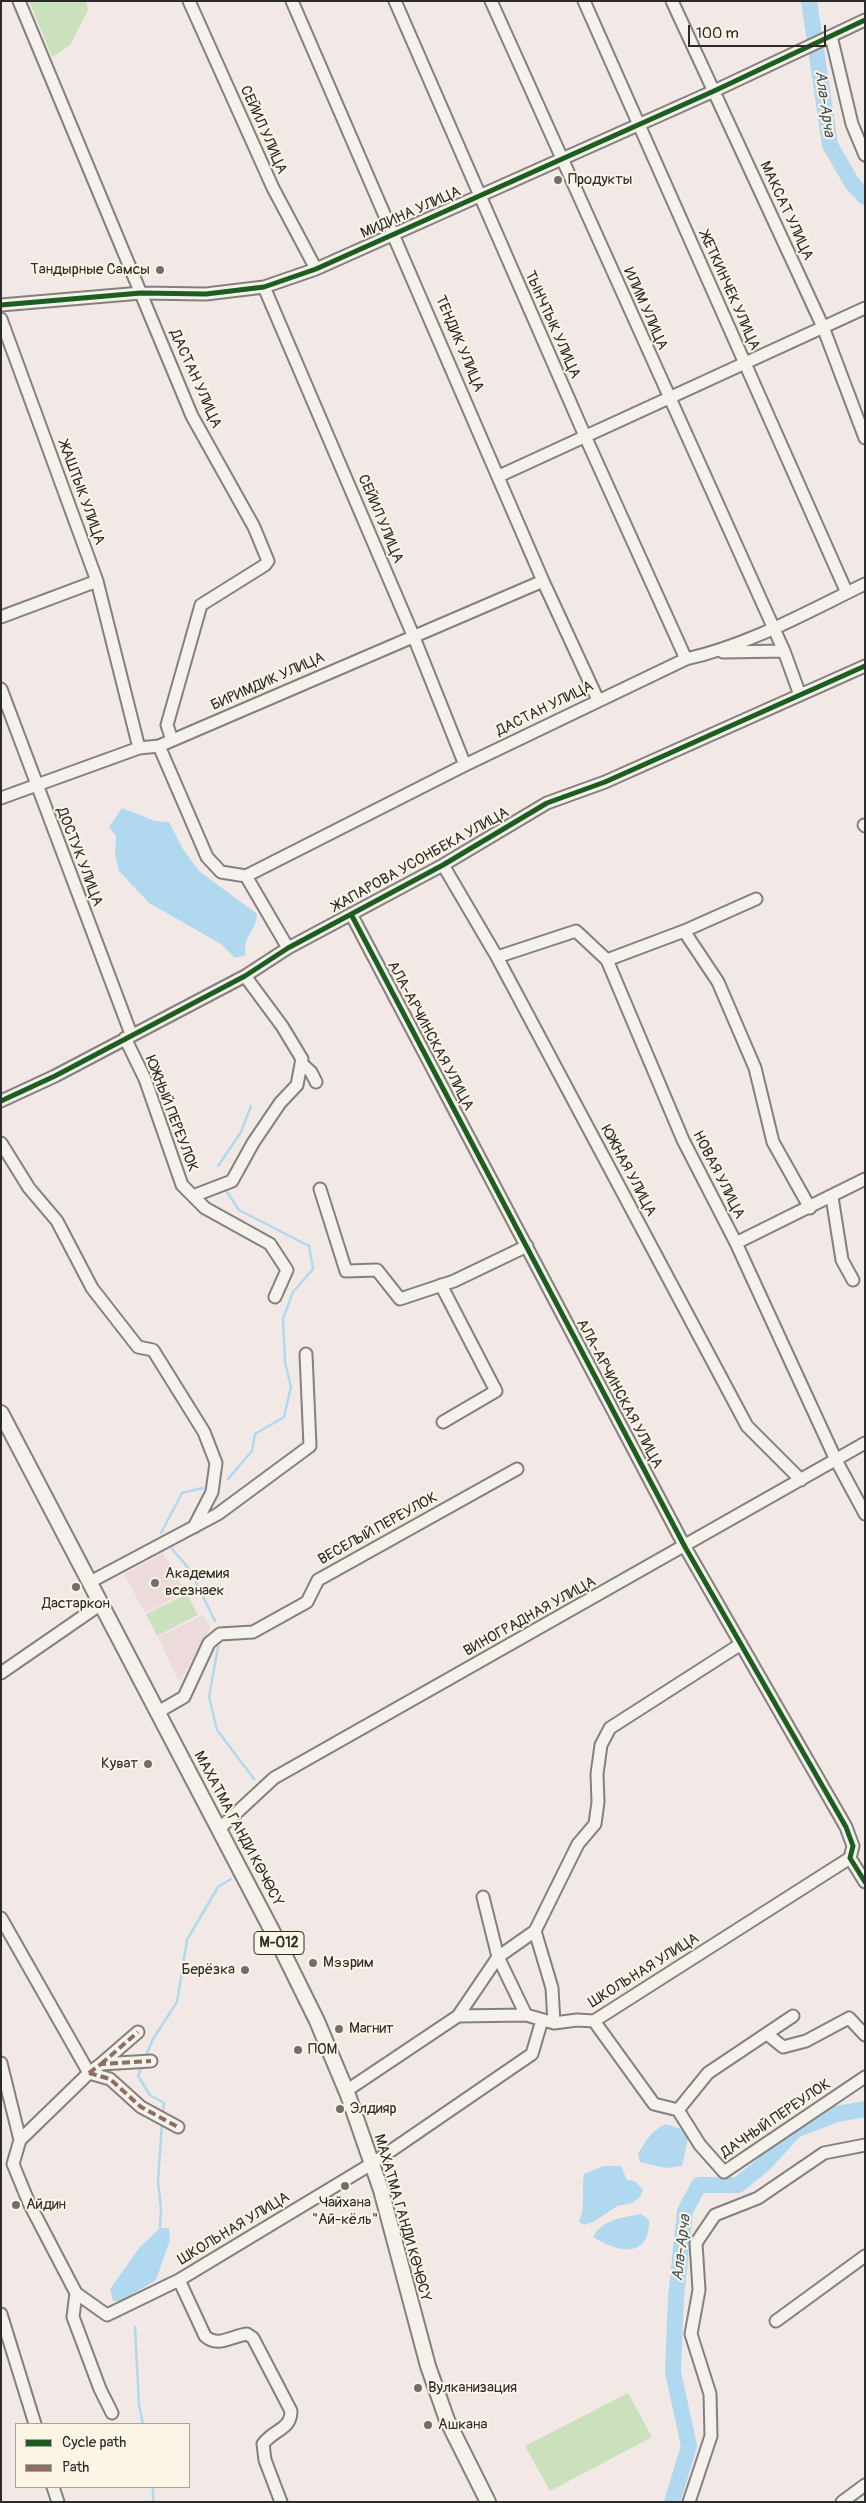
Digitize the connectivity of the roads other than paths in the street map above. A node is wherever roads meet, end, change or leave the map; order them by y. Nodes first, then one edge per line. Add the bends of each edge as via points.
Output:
1 (19, 1) edge
2 (189, 1) edge
3 (292, 1) edge
4 (395, 1) edge
5 (491, 1) edge
6 (584, 1) edge
7 (672, 1) edge
8 (865, 20) edge
9 (829, 37) junction
10 (714, 91) junction
11 (638, 125) junction
12 (865, 155) edge
13 (561, 159) junction
14 (479, 196) junction
15 (394, 233) junction
16 (316, 269) junction
17 (264, 287) junction
18 (141, 293) junction
19 (1, 305) edge
20 (865, 308) edge
21 (1, 318) edge
22 (823, 327) junction
23 (745, 363) junction
24 (668, 398) junction
25 (585, 436) junction
26 (865, 438) edge
27 (499, 476) junction
28 (97, 581) junction
29 (543, 581) junction
30 (865, 584) edge
31 (847, 593) junction
32 (1, 617) edge
33 (772, 629) junction
34 (413, 635) junction
35 (784, 651) junction
36 (701, 655) junction
37 (686, 658) junction
38 (865, 666) edge
39 (1, 689) edge
40 (800, 695) junction
41 (598, 700) junction
42 (172, 740) junction
43 (159, 746) junction
44 (139, 748) junction
45 (465, 765) junction
46 (36, 785) junction
47 (1, 798) edge
48 (443, 864) junction
49 (246, 876) junction
50 (756, 899) dead end
51 (351, 914) junction
52 (684, 931) junction
53 (288, 948) junction
54 (496, 957) junction
55 (607, 960) junction
56 (245, 976) junction
57 (128, 1036) junction
58 (301, 1063) junction
59 (316, 1082) dead end
60 (1, 1101) edge
61 (1, 1144) edge
62 (865, 1179) edge
63 (320, 1189) dead end
64 (192, 1196) junction
65 (832, 1197) junction
66 (810, 1208) junction
67 (736, 1243) junction
68 (527, 1246) junction
69 (853, 1280) dead end
70 (441, 1285) junction
71 (275, 1297) dead end
72 (306, 1354) dead end
73 (1, 1413) edge
74 (443, 1422) dead end
75 (865, 1443) edge
76 (836, 1460) junction
77 (517, 1468) dead end
78 (801, 1480) junction
79 (865, 1514) edge
80 (194, 1527) junction
81 (685, 1546) junction
82 (90, 1582) junction
83 (101, 1604) junction
84 (741, 1644) junction
85 (1, 1673) edge
86 (158, 1712) junction
87 (219, 1829) junction
88 (850, 1858) junction
89 (865, 1882) edge
90 (483, 1897) dead end
91 (1, 1918) edge
92 (535, 1931) junction
93 (498, 1958) junction
94 (526, 2015) junction
95 (458, 2016) junction
96 (793, 2016) dead end
97 (542, 2020) junction
98 (594, 2021) junction
99 (554, 2023) junction
100 (138, 2032) dead end
101 (768, 2034) junction
102 (865, 2035) edge
103 (151, 2061) dead end
104 (1, 2063) edge
105 (101, 2064) junction
106 (89, 2073) junction
107 (865, 2077) edge
108 (3, 2085) edge
109 (346, 2091) junction
110 (678, 2110) junction
111 (178, 2127) dead end
112 (20, 2140) junction
113 (865, 2145) edge
114 (373, 2163) junction
115 (865, 2256) edge
116 (179, 2280) junction
117 (76, 2293) junction
118 (1, 2314) edge
119 (776, 2321) dead end
120 (112, 2413) dead end
121 (35, 2423) edge
122 (865, 2485) edge
123 (53, 2488) edge
124 (58, 2502) edge
125 (281, 2502) edge
126 (488, 2502) edge
127 (689, 2502) edge
128 (842, 2502) edge

1 - 18 street, ДАСТАН УЛИЦА
2 - 16 street, СЕЙИЛ УЛИЦА via 273,188
3 - 15 street, ТЕНДИК УЛИЦА
4 - 14 street, ТЫНЧТЫК УЛИЦА
5 - 13 street, ИЛИМ УЛИЦА
6 - 11 street, ЖЕТКИНЧЕК УЛИЦА
7 - 10 street, МАКСАТ УЛИЦА
8 - 9 street
9 - 10 street, МИДИНА УЛИЦА
9 - 12 street via 852,124
10 - 11 street, МИДИНА УЛИЦА
10 - 22 street, МАКСАТ УЛИЦА
11 - 13 street, МИДИНА УЛИЦА
11 - 23 street, ЖЕТКИНЧЕК УЛИЦА
13 - 14 street, МИДИНА УЛИЦА
13 - 24 street, ИЛИМ УЛИЦА
14 - 15 street, МИДИНА УЛИЦА
14 - 25 street, ТЫНЧТЫК УЛИЦА
15 - 16 street, МИДИНА УЛИЦА
15 - 27 street, ТЕНДИК УЛИЦА
16 - 17 street, МИДИНА УЛИЦА
17 - 18 street, МИДИНА УЛИЦА via 206,294
17 - 34 street, СЕЙИЛ УЛИЦА
18 - 19 street, МИДИНА УЛИЦА
18 - 42 street, ДАСТАН УЛИЦА via 192,416 254,528 268,561 201,605 167,725
20 - 22 street
21 - 28 street, ЖАШТЫК УЛИЦА
22 - 23 street
22 - 26 street, МАКСАТ УЛИЦА
23 - 24 street
23 - 31 street, ЖЕТКИНЧЕК УЛИЦА
24 - 25 street
24 - 33 street, ИЛИМ УЛИЦА
25 - 27 street
25 - 37 street, ТЫНЧТЫК УЛИЦА
27 - 29 street, ТЕНДИК УЛИЦА
28 - 32 street
28 - 44 street, ЖАШТЫК УЛИЦА
29 - 34 street, БИРИМДИК УЛИЦА
29 - 41 street, ТЕНДИК УЛИЦА
30 - 31 street, ДАСТАН УЛИЦА
31 - 33 street, ДАСТАН УЛИЦА
33 - 35 street, ИЛИМ УЛИЦА
33 - 36 street, ДАСТАН УЛИЦА
34 - 42 street, БИРИМДИК УЛИЦА
34 - 45 street, СЕЙИЛ УЛИЦА
35 - 36 street
35 - 40 street, ИЛИМ УЛИЦА
36 - 37 street, ДАСТАН УЛИЦА
37 - 41 street, ДАСТАН УЛИЦА
38 - 40 street, ЖАПАРОВА УСОНБЕКА УЛИЦА
39 - 46 street, ДОСТУК УЛИЦА
40 - 48 street, ЖАПАРОВА УСОНБЕКА УЛИЦА via 605,782 547,803
41 - 45 street, ДАСТАН УЛИЦА
42 - 43 street, БИРИМДИК УЛИЦА
43 - 44 street, БИРИМДИК УЛИЦА
43 - 49 street via 207,857 221,872
44 - 46 street, БИРИМДИК УЛИЦА
45 - 49 street, ДАСТАН УЛИЦА
46 - 47 street, БИРИМДИК УЛИЦА
46 - 57 street, ДОСТУК УЛИЦА
48 - 51 street, ЖАПАРОВА УСОНБЕКА УЛИЦА
48 - 54 street, ЮЖНАЯ УЛИЦА
49 - 53 street
50 - 52 street
51 - 53 street, ЖАПАРОВА УСОНБЕКА УЛИЦА
51 - 68 street, АЛА-АРЧИНСКАЯ УЛИЦА
52 - 55 street
52 - 66 street via 718,982 755,1068 773,1142
53 - 56 street, ЖАПАРОВА УСОНБЕКА УЛИЦА
54 - 55 street, НОВАЯ УЛИЦА via 576,931
54 - 78 street, ЮЖНАЯ УЛИЦА via 747,1426
55 - 67 street, НОВАЯ УЛИЦА via 683,1140
56 - 57 street, ЖАПАРОВА УСОНБЕКА УЛИЦА
56 - 58 street via 282,1026 302,1059
57 - 60 street, ЖАПАРОВА УСОНБЕКА УЛИЦА
57 - 64 street, ЮЖНЫЙ ПЕРЕУЛОК via 182,1185
58 - 59 street
58 - 64 street via 297,1085 280,1103 232,1181
61 - 80 street via 29,1188 57,1221 92,1288 138,1347 153,1350 204,1432 216,1463 212,1492
62 - 65 street
63 - 70 street via 346,1271 377,1270 400,1299
64 - 71 street, ЮЖНЫЙ ПЕРЕУЛОК via 205,1208 270,1244 287,1270
65 - 66 street
65 - 69 street via 842,1260
66 - 67 street
67 - 76 street, НОВАЯ УЛИЦА
68 - 70 street
68 - 81 street, АЛА-АРЧИНСКАЯ УЛИЦА
70 - 74 street via 496,1391
72 - 80 street via 310,1446 218,1514
73 - 82 main road, МАХАТМА ГАНДИ КӨЧӨСҮ / М-012
75 - 76 street, ВИНОГРАДНАЯ УЛИЦА
76 - 78 street, ВИНОГРАДНАЯ УЛИЦА
76 - 79 street, НОВАЯ УЛИЦА
77 - 86 street, ВЕСЕЛЫЙ ПЕРЕУЛОК via 318,1580 308,1602 253,1632 220,1634 209,1643 184,1697
78 - 81 street, ВИНОГРАДНАЯ УЛИЦА
80 - 82 street
81 - 84 street, АЛА-АРЧИНСКАЯ УЛИЦА
81 - 87 street, ВИНОГРАДНАЯ УЛИЦА via 274,1778
82 - 83 main road, МАХАТМА ГАНДИ КӨЧӨСҮ / М-012
83 - 85 street
83 - 86 main road, МАХАТМА ГАНДИ КӨЧӨСҮ / М-012
84 - 88 street, АЛА-АРЧИНСКАЯ УЛИЦА via 846,1827 853,1846
84 - 92 street via 610,1728 601,1745 595,1824 578,1844
86 - 87 main road, МАХАТМА ГАНДИ КӨЧӨСҮ / М-012
87 - 109 main road, МАХАТМА ГАНДИ КӨЧӨСҮ / М-012 via 317,2020
88 - 89 street, АЛА-АРЧИНСКАЯ УЛИЦА
88 - 98 street, ШКОЛЬНАЯ УЛИЦА
90 - 93 street
91 - 106 street
92 - 93 street
92 - 99 street via 552,1988
93 - 94 street
93 - 95 street
94 - 95 street, ШКОЛЬНАЯ УЛИЦА
94 - 97 street, ШКОЛЬНАЯ УЛИЦА
95 - 109 street
96 - 101 street
97 - 99 street, ШКОЛЬНАЯ УЛИЦА
97 - 114 street, ШКОЛЬНАЯ УЛИЦА via 532,2054
98 - 99 street, ШКОЛЬНАЯ УЛИЦА
98 - 110 street via 654,2104
100 - 105 street
101 - 102 street via 783,2047 806,2041 849,2018
101 - 110 street via 708,2073
103 - 105 street
104 - 108 street
105 - 106 street
106 - 111 street via 110,2079 141,2107
106 - 112 street
107 - 110 street, ДАЧНЫЙ ПЕРЕУЛОК via 724,2172 700,2144
108 - 112 street
109 - 114 main road, МАХАТМА ГАНДИ КӨЧӨСҮ / М-012
112 - 117 street via 13,2164
113 - 127 street via 824,2153 758,2198 714,2215 696,2244 699,2290 691,2334 710,2394 711,2436
114 - 116 street, ШКОЛЬНАЯ УЛИЦА
114 - 126 main road, МАХАТМА ГАНДИ КӨЧӨСҮ / М-012 via 428,2366 448,2420
115 - 119 street
116 - 117 street, ШКОЛЬНАЯ УЛИЦА via 107,2315
116 - 125 street via 205,2336 212,2342 247,2334 253,2338 291,2412 291,2420 286,2426 270,2434 262,2444
117 - 120 street via 73,2317
118 - 121 street
122 - 128 street
123 - 124 street

